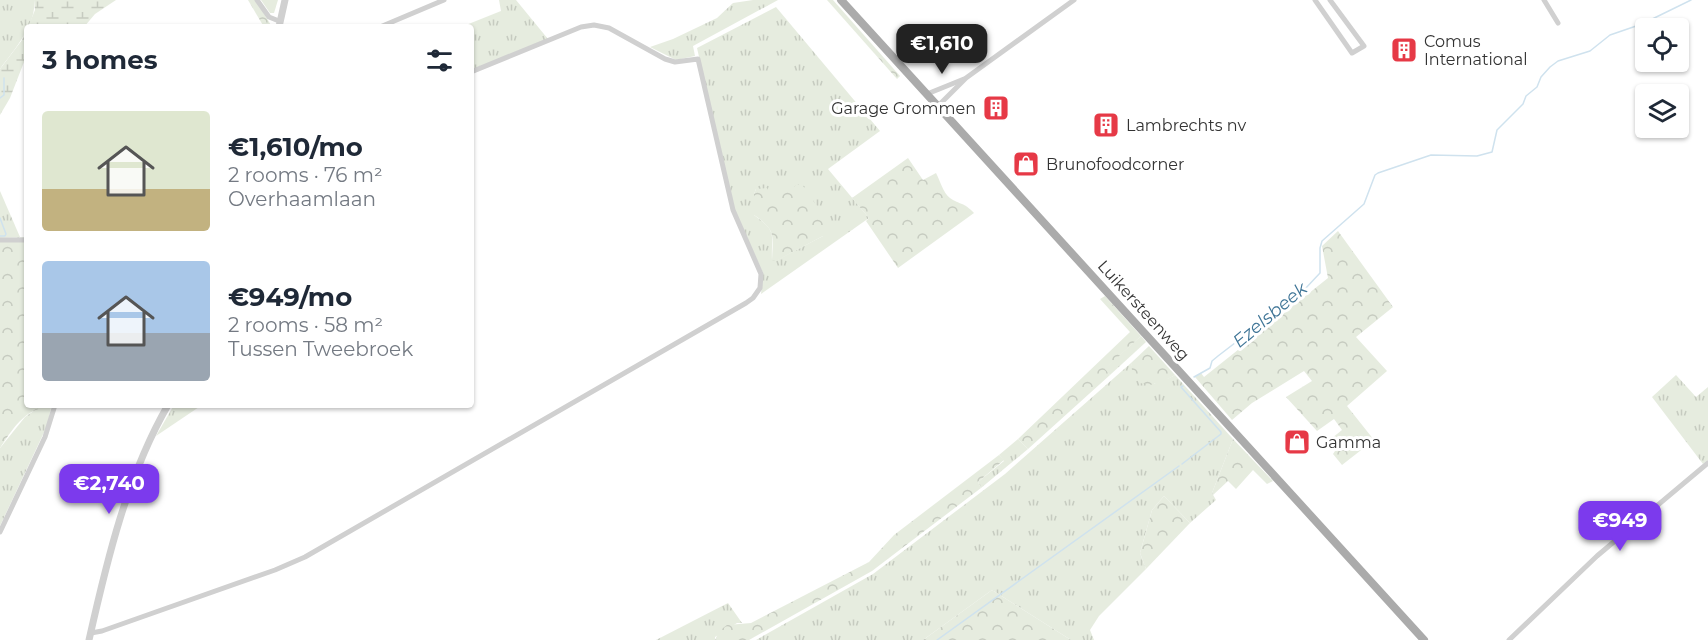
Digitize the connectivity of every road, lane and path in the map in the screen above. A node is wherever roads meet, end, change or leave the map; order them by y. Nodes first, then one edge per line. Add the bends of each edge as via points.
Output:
1 (257, 0) edge
2 (285, 0) edge
3 (444, 0) edge
4 (841, 0) edge
5 (1074, 0) edge
6 (1315, 0) edge
7 (1330, 0) edge
8 (1544, 0) edge
9 (1558, 23) dead end
10 (279, 24) edge
11 (387, 24) edge
12 (474, 71) edge
13 (966, 78) junction
14 (927, 94) junction
15 (939, 106) junction
16 (0, 240) edge
17 (24, 240) edge
18 (53, 408) edge
19 (167, 408) edge
20 (1708, 463) edge
21 (0, 532) edge
22 (90, 636) edge
23 (1424, 640) edge
24 (1509, 640) edge

1 - 10 street
2 - 10 street
3 - 11 street
4 - 14 main road, Luikersteenweg
5 - 13 street
6 - 7 street via 1352,53 1364,46
8 - 9 street
12 - 22 street via 594,25 609,28 675,62 698,59 733,210 761,274 757,293 305,557
13 - 14 street
13 - 15 street
14 - 15 main road, Luikersteenweg
15 - 23 main road, Luikersteenweg
16 - 17 street
18 - 21 street via 45,437
19 - 22 street via 139,466 105,572
20 - 24 street via 1597,556

